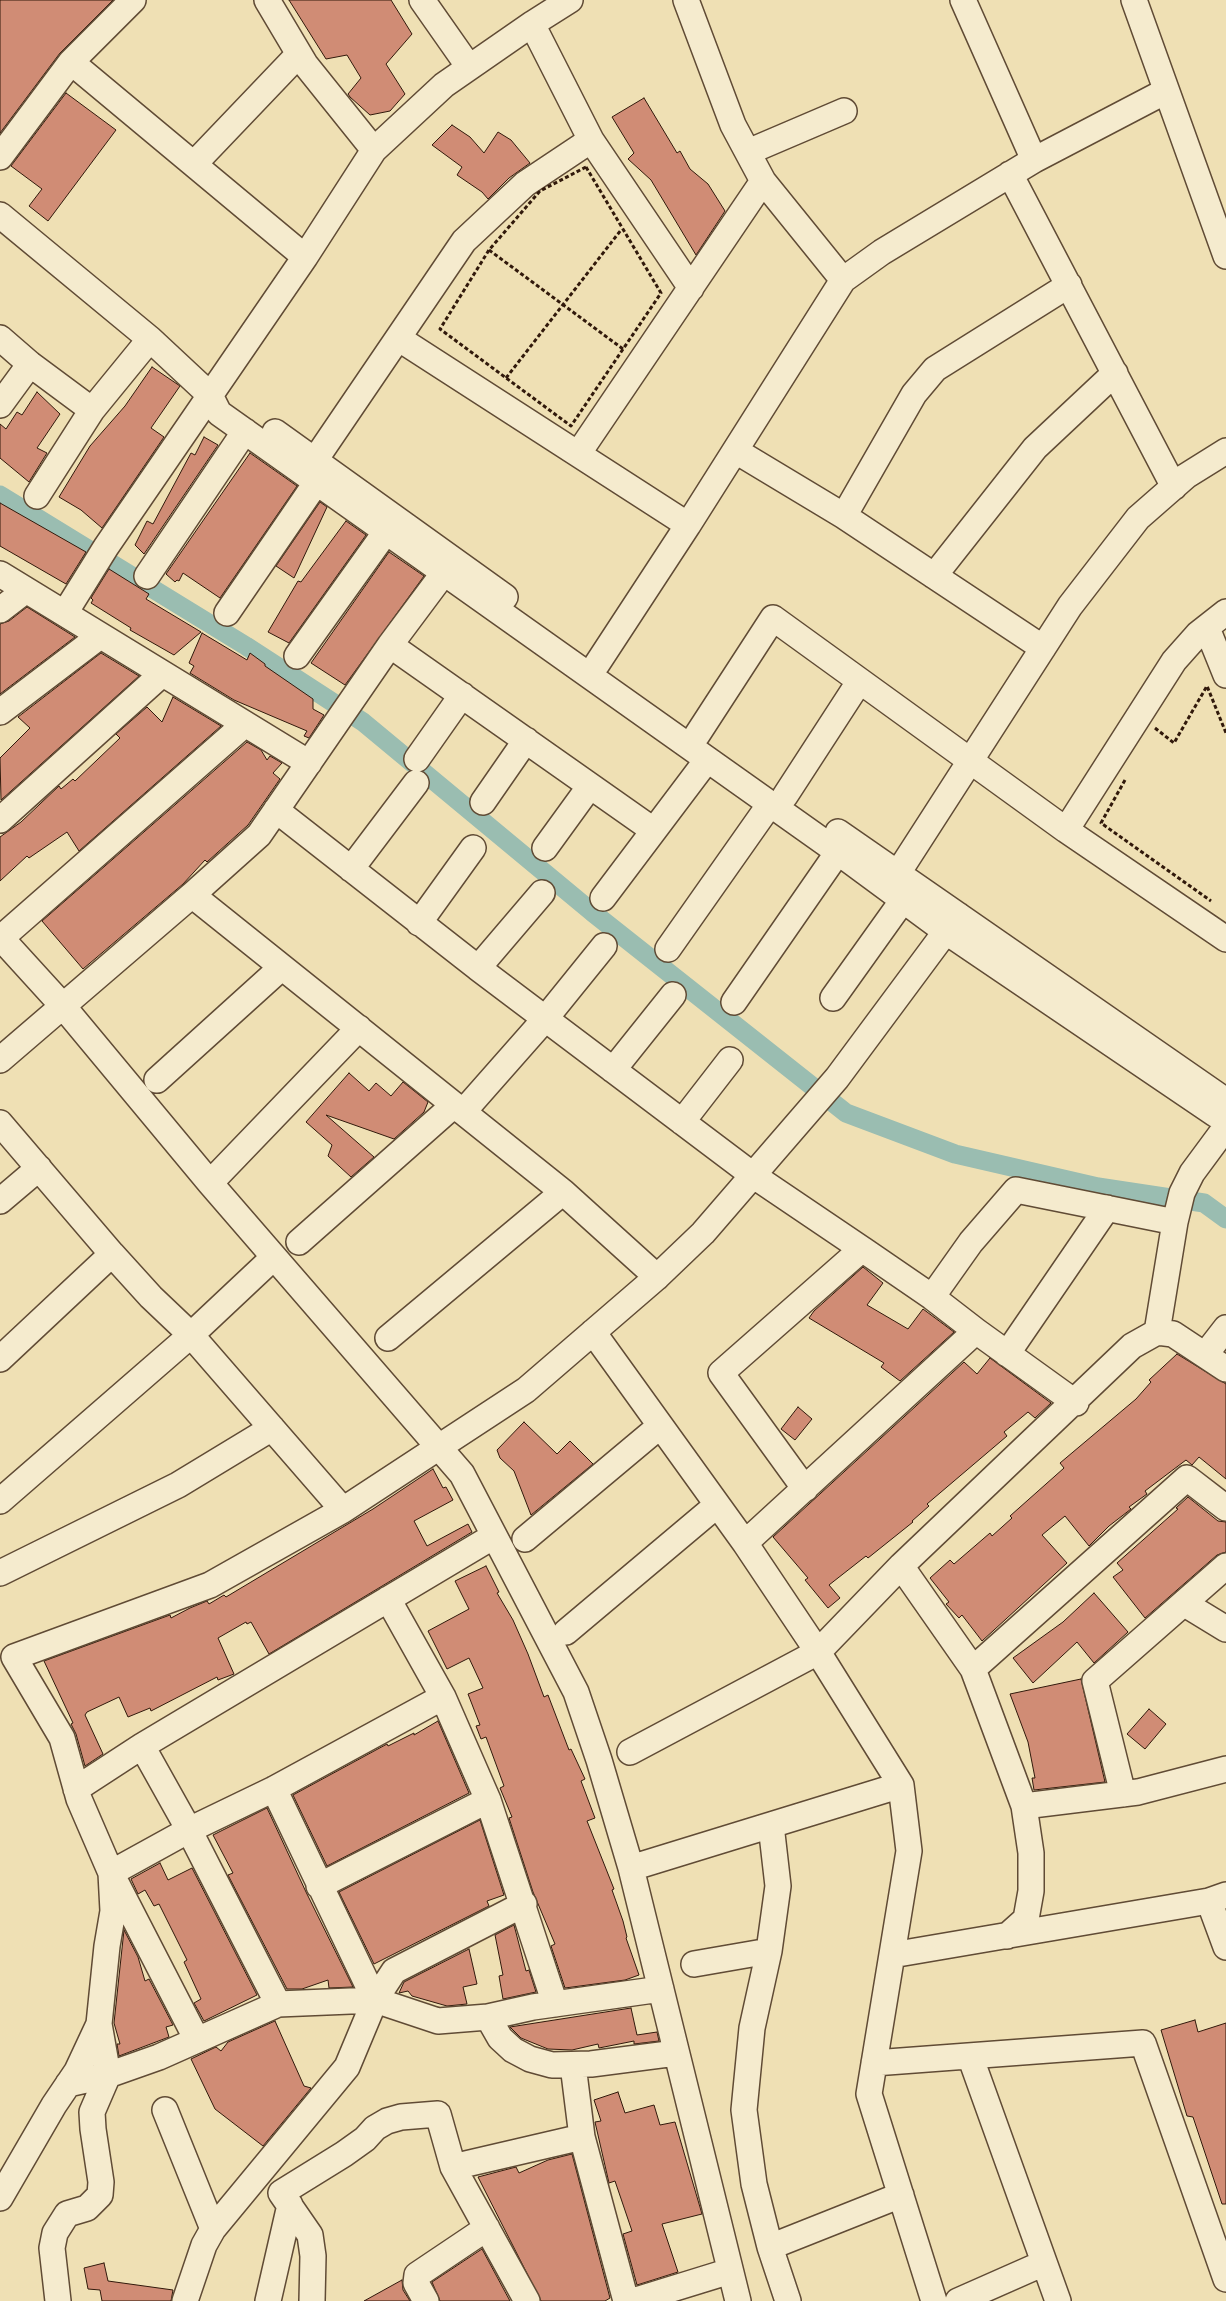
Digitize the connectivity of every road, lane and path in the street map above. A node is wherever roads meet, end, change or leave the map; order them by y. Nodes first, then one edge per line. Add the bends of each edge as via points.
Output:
1 (267, 0) edge
2 (422, 0) edge
3 (570, 0) edge
4 (686, 0) edge
5 (963, 0) edge
6 (1134, 0) edge
7 (128, 2) edge
8 (532, 24) junction
9 (299, 54) junction
10 (71, 62) junction
11 (469, 67) junction
12 (1166, 91) junction
13 (844, 111) dead end
14 (591, 140) junction
15 (374, 150) junction
16 (748, 152) junction
17 (0, 156) edge
18 (1034, 160) junction
19 (194, 164) junction
20 (1010, 174) junction
21 (763, 181) junction
22 (0, 215) edge
23 (621, 230) dead end
24 (1223, 240) edge
25 (489, 250) junction
26 (305, 257) junction
27 (843, 280) junction
28 (1069, 285) junction
29 (691, 288) junction
30 (562, 305) junction
31 (0, 338) edge
32 (398, 338) junction
33 (150, 339) junction
34 (623, 349) junction
35 (30, 364) junction
36 (1115, 373) junction
37 (506, 378) junction
38 (210, 395) junction
39 (0, 405) edge
40 (92, 410) junction
41 (245, 431) junction
42 (736, 451) junction
43 (1226, 451) edge
44 (578, 454) junction
45 (316, 472) junction
46 (1174, 487) junction
47 (37, 496) dead end
48 (844, 516) junction
49 (688, 525) junction
50 (385, 533) junction
51 (0, 574) edge
52 (443, 574) junction
53 (147, 576) dead end
54 (934, 576) junction
55 (26, 590) junction
56 (0, 610) edge
57 (1226, 612) edge
58 (65, 613) junction
59 (227, 613) dead end
60 (1207, 628) junction
61 (100, 636) junction
62 (390, 645) junction
63 (1043, 648) junction
64 (297, 656) dead end
65 (597, 664) junction
66 (162, 674) junction
67 (1226, 675) edge
68 (859, 682) junction
69 (462, 695) junction
70 (0, 712) edge
71 (245, 724) junction
72 (1226, 733) edge
73 (697, 735) junction
74 (1150, 736) dead end
75 (526, 740) junction
76 (417, 759) dead end
77 (707, 760) junction
78 (970, 762) junction
79 (309, 763) junction
80 (1126, 780) dead end
81 (416, 783) dead end
82 (590, 786) junction
83 (778, 800) junction
84 (483, 802) dead end
85 (276, 810) junction
86 (0, 820) edge
87 (654, 830) junction
88 (1066, 830) junction
89 (473, 848) dead end
90 (546, 848) dead end
91 (838, 852) junction
92 (351, 869) junction
93 (898, 873) junction
94 (542, 893) dead end
95 (192, 895) junction
96 (603, 898) dead end
97 (902, 900) junction
98 (1218, 906) dead end
99 (419, 922) junction
100 (952, 923) junction
101 (0, 938) edge
102 (1226, 939) edge
103 (604, 946) dead end
104 (668, 950) dead end
105 (282, 967) junction
106 (478, 968) junction
107 (673, 995) dead end
108 (834, 998) dead end
109 (734, 1002) dead end
110 (62, 1005) junction
111 (545, 1019) junction
112 (359, 1028) junction
113 (0, 1060) edge
114 (730, 1060) dead end
115 (613, 1070) junction
116 (157, 1080) dead end
117 (1226, 1101) edge
118 (459, 1108) junction
119 (1226, 1119) edge
120 (682, 1122) junction
121 (0, 1123) edge
122 (1226, 1127) edge
123 (39, 1168) junction
124 (754, 1176) junction
125 (210, 1183) junction
126 (563, 1192) junction
127 (0, 1201) edge
128 (1107, 1208) junction
129 (1178, 1210) junction
130 (299, 1242) dead end
131 (862, 1249) junction
132 (112, 1254) junction
133 (274, 1257) junction
134 (657, 1276) junction
135 (932, 1297) junction
136 (1226, 1328) edge
137 (976, 1331) junction
138 (593, 1332) junction
139 (1156, 1332) junction
140 (191, 1335) junction
141 (388, 1338) dead end
142 (1007, 1354) junction
143 (1205, 1354) junction
144 (0, 1359) edge
145 (1226, 1369) edge
146 (1076, 1403) junction
147 (660, 1426) junction
148 (272, 1428) junction
149 (450, 1440) junction
150 (805, 1490) junction
151 (0, 1501) edge
152 (717, 1505) junction
153 (1226, 1508) edge
154 (344, 1510) junction
155 (494, 1536) junction
156 (525, 1539) dead end
157 (745, 1544) junction
158 (902, 1566) junction
159 (1226, 1566) edge
160 (0, 1573) edge
161 (388, 1599) junction
162 (1184, 1604) junction
163 (1226, 1629) edge
164 (566, 1632) dead end
165 (818, 1652) junction
166 (7, 1661) edge
167 (973, 1669) junction
168 (443, 1697) junction
169 (142, 1746) junction
170 (630, 1752) dead end
171 (1226, 1769) edge
172 (901, 1785) junction
173 (76, 1789) junction
174 (274, 1789) junction
175 (1122, 1794) junction
176 (488, 1800) junction
177 (1024, 1806) junction
178 (771, 1825) junction
179 (189, 1830) junction
180 (645, 1864) junction
181 (111, 1873) junction
182 (319, 1886) junction
183 (1218, 1898) edge
184 (524, 1904) junction
185 (1007, 1936) junction
186 (1226, 1947) edge
187 (769, 1950) junction
188 (892, 1955) junction
189 (694, 1964) dead end
190 (661, 1989) junction
191 (375, 2000) junction
192 (278, 2004) junction
193 (556, 2004) junction
194 (488, 2017) junction
195 (99, 2024) junction
196 (197, 2040) junction
197 (676, 2053) junction
198 (970, 2056) junction
199 (874, 2063) junction
200 (573, 2065) junction
201 (108, 2075) junction
202 (68, 2084) junction
203 (165, 2110) dead end
204 (582, 2137) junction
205 (453, 2167) junction
206 (901, 2195) junction
207 (0, 2198) edge
208 (290, 2205) junction
209 (486, 2228) junction
210 (213, 2229) junction
211 (770, 2247) junction
212 (1044, 2263) junction
213 (730, 2270) junction
214 (1226, 2279) edge
215 (58, 2301) edge
216 (185, 2301) edge
217 (268, 2301) edge
218 (312, 2301) edge
219 (426, 2301) edge
220 (527, 2301) edge
221 (626, 2301) edge
222 (632, 2301) edge
223 (738, 2301) edge
224 (788, 2301) edge
225 (934, 2301) edge
226 (958, 2301) edge
227 (1058, 2301) edge

1 - 9 street
2 - 11 street
3 - 8 street
4 - 16 street via 733,125
5 - 18 street
6 - 12 street
7 - 10 street
8 - 11 street
8 - 14 street
9 - 15 street
9 - 19 street
10 - 17 street
10 - 19 street
11 - 15 street via 444,85
12 - 18 street
12 - 24 street
13 - 16 street
14 - 29 street
14 - 32 street via 525,184 464,241
15 - 26 street
16 - 21 street
18 - 20 street
19 - 26 street
20 - 27 street via 882,252
20 - 28 street
21 - 27 street
21 - 29 street
22 - 33 street
23 - 30 path
25 - 30 path
25 - 34 path via 540,191 586,166 661,293
25 - 37 path via 440,329
26 - 38 street
27 - 42 street
28 - 36 street
28 - 48 street via 935,369 914,394
29 - 44 street
30 - 34 path
30 - 37 path
31 - 35 street
32 - 44 street
32 - 45 street
33 - 38 street
33 - 40 street
34 - 37 path via 571,426
35 - 39 street
35 - 40 street
36 - 46 street
36 - 54 street via 1035,448
38 - 41 street via 219,413
38 - 45 street via 231,402
38 - 58 street via 89,572
40 - 47 street
41 - 45 street
41 - 53 street
42 - 48 street
42 - 49 street
43 - 46 street
44 - 49 street
45 - 50 street
45 - 59 street
45 - 65 street
46 - 63 street via 1138,518 1070,606
48 - 54 street
49 - 65 street
50 - 52 street
50 - 64 street
51 - 55 street
52 - 62 street
52 - 77 street
54 - 63 street
55 - 56 street
55 - 58 street
57 - 60 street
58 - 61 street
60 - 67 street
60 - 88 street via 1174,661
61 - 66 street
61 - 70 street
62 - 69 street
62 - 79 street
63 - 78 street
65 - 73 street
66 - 71 street
66 - 86 street
68 - 73 street via 773,618
68 - 78 street
68 - 83 street
69 - 75 street
69 - 76 street
71 - 79 street
71 - 101 street
72 - 74 path via 1207,686 1174,743 1155,728
73 - 83 street
75 - 82 street
75 - 84 street
77 - 83 street
77 - 87 street
78 - 88 street
78 - 93 street
79 - 85 street
80 - 98 path via 1101,823
81 - 92 street
82 - 87 street
82 - 90 street
83 - 91 street
83 - 93 street
83 - 104 street
85 - 92 street
85 - 95 street via 259,835
87 - 96 street
88 - 102 street
89 - 99 street
91 - 97 street
91 - 109 street
92 - 99 street
93 - 100 street
94 - 106 street
95 - 105 street
95 - 110 street
97 - 100 street
97 - 108 street
99 - 106 street
100 - 117 street
100 - 119 street via 1207,1109
100 - 124 street via 837,1078
101 - 110 street
103 - 111 street
105 - 112 street
105 - 116 street
106 - 111 street
107 - 115 street
110 - 113 street
110 - 125 street
111 - 115 street
111 - 118 street
112 - 118 street
112 - 125 street
114 - 120 street
115 - 120 street
118 - 126 street
118 - 130 street
120 - 124 street
121 - 123 street
122 - 129 street via 1192,1173
123 - 127 street
123 - 132 street
124 - 131 street
124 - 134 street via 703,1233
125 - 133 street
126 - 134 street
126 - 141 street
128 - 129 street
128 - 135 street via 1016,1190 971,1242
128 - 142 street
129 - 139 street
131 - 135 street
131 - 150 street via 722,1373
132 - 140 street
132 - 144 street
133 - 140 street
133 - 149 street
134 - 138 street
135 - 137 street
136 - 143 street
137 - 142 street
137 - 150 street
138 - 147 street
138 - 149 street via 526,1390
139 - 143 street via 1173,1334
139 - 146 street via 1132,1346
140 - 148 street
140 - 151 street
142 - 146 street
143 - 145 street
146 - 158 street
147 - 152 street
147 - 156 street
148 - 154 street
148 - 160 street via 178,1485
149 - 154 street
149 - 155 street via 462,1474
150 - 157 street
152 - 157 street
152 - 164 street
153 - 167 street via 1187,1478
154 - 166 street via 210,1585
155 - 161 street
155 - 180 street via 576,1692 599,1760
157 - 165 street
158 - 165 street
158 - 167 street
159 - 162 street
161 - 168 street
161 - 169 street
162 - 163 street
162 - 175 street via 1095,1681
165 - 170 street
165 - 172 street
166 - 173 street via 62,1738
167 - 177 street
168 - 174 street
168 - 176 street
169 - 173 street
169 - 179 street
171 - 175 street
172 - 178 street
172 - 188 street via 909,1851
173 - 181 street
174 - 179 street
174 - 182 street
175 - 177 street
176 - 182 street
176 - 184 street
177 - 185 street via 1031,1853 1030,1891 1026,1919
178 - 180 street
178 - 187 street via 778,1886
179 - 181 street
179 - 192 street
180 - 190 street
181 - 195 street via 113,1911 106,1946
181 - 196 street
182 - 191 street
183 - 185 street
183 - 186 street
184 - 191 street via 394,1971
184 - 193 street
185 - 188 street
187 - 189 street
187 - 211 street via 752,2028 744,2110 754,2184
188 - 199 street
190 - 193 street
190 - 197 street
191 - 192 street
191 - 194 street via 438,2021
191 - 210 street via 346,2067
192 - 196 street
193 - 194 street
194 - 200 street via 500,2038 513,2050 552,2065
195 - 201 street
195 - 202 street
196 - 201 street
197 - 200 street
197 - 213 street
198 - 199 street
198 - 212 street
198 - 214 street via 1143,2043
199 - 206 street via 870,2094
200 - 204 street
201 - 202 street
201 - 215 street via 92,2112 100,2195 87,2208 66,2214 55,2234 52,2248
202 - 207 street
203 - 210 street
204 - 205 street
204 - 221 street
205 - 208 street via 438,2114 401,2117 375,2128 344,2154 281,2193
205 - 209 street
206 - 211 street
206 - 225 street
208 - 217 street
208 - 218 street via 310,2235
209 - 219 street via 417,2275 416,2283
209 - 220 street
210 - 216 street via 204,2245
211 - 224 street
212 - 226 street
212 - 227 street
213 - 222 street
213 - 223 street

